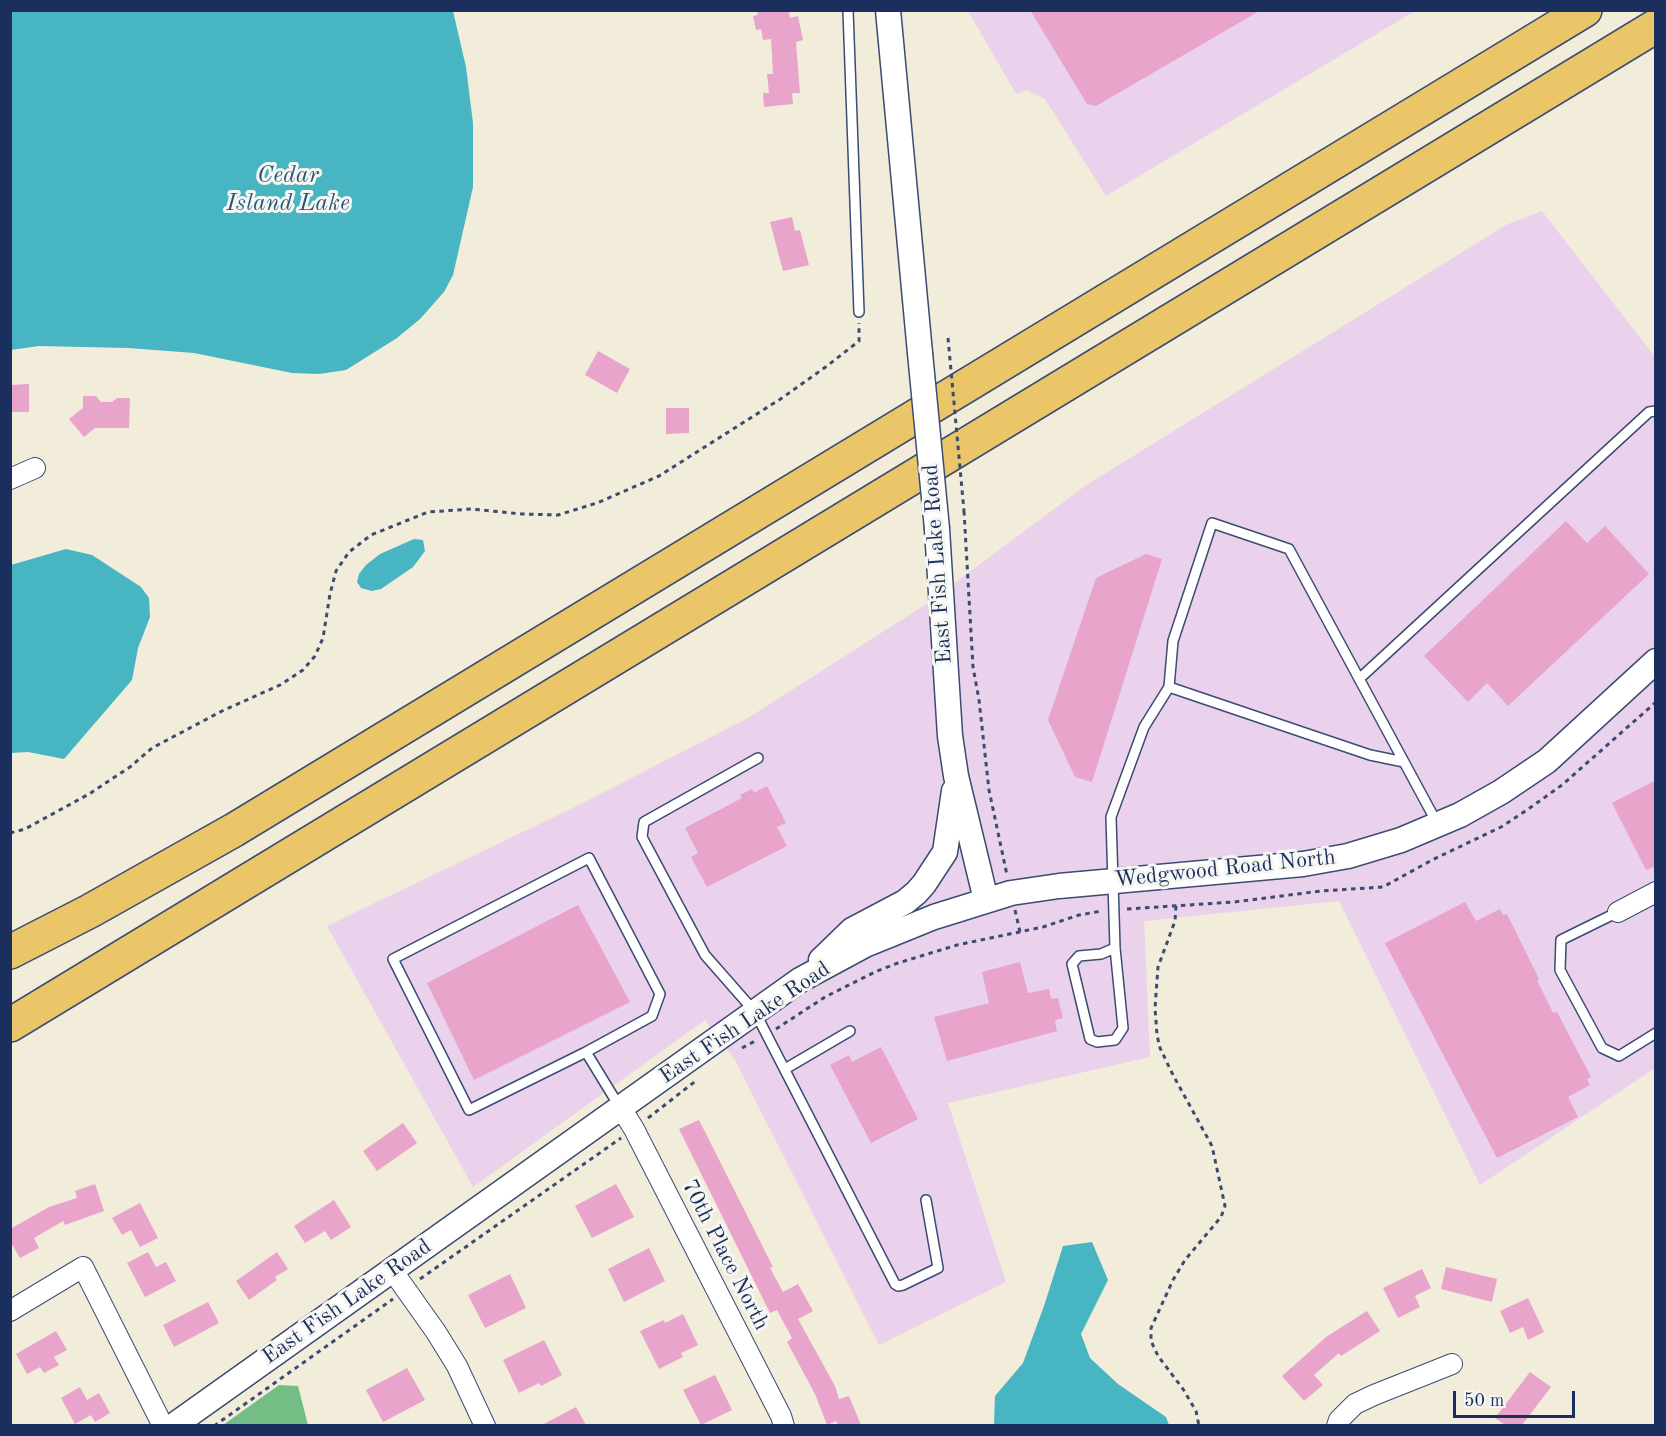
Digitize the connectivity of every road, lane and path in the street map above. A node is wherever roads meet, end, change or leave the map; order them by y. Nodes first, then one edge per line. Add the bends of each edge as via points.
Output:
1 (848, 10) edge
2 (888, 10) edge
3 (1585, 10) edge
4 (1656, 26) edge
5 (859, 312) joint
6 (948, 338) dead end
7 (1656, 411) edge
8 (35, 468) dead end
9 (10, 479) edge
10 (1656, 661) edge
11 (1359, 679) junction
12 (1169, 687) junction
13 (1656, 702) edge
14 (758, 758) dead end
15 (1404, 762) junction
16 (956, 776) junction
17 (1438, 825) junction
18 (10, 833) edge
19 (1113, 881) junction
20 (1656, 892) edge
21 (1011, 893) junction
22 (986, 900) junction
23 (1176, 906) junction
24 (1114, 909) junction
25 (1618, 912) joint
26 (1020, 932) junction
27 (1115, 948) junction
28 (10, 952) edge
29 (800, 980) junction
30 (755, 1012) junction
31 (10, 1025) edge
32 (850, 1031) dead end
33 (1656, 1033) edge
34 (768, 1034) junction
35 (738, 1050) dead end
36 (586, 1052) junction
37 (785, 1069) junction
38 (703, 1075) dead end
39 (621, 1108) junction
40 (634, 1130) junction
41 (926, 1200) dead end
42 (392, 1270) junction
43 (420, 1279) dead end
44 (393, 1299) dead end
45 (10, 1311) edge
46 (1452, 1364) dead end
47 (163, 1425) edge
48 (173, 1425) edge
49 (214, 1425) edge
50 (485, 1425) edge
51 (784, 1425) edge
52 (1199, 1425) edge
53 (1337, 1425) edge

1 - 5 lane
2 - 16 street, East Fish Lake Road, bridge
3 - 28 highway via 234,830
4 - 31 highway
5 - 18 path via 859,341 782,398 659,476 558,515 471,509 428,512 371,535 349,552 336,571 323,638 303,670 152,748 90,794 25,830
6 - 21 path, bridge via 973,667 989,790
7 - 11 lane via 1648,412
8 - 9 street
10 - 17 street, Wedgwood Road North via 1548,761 1501,792
11 - 12 lane via 1289,549 1212,523 1173,641
11 - 15 lane
12 - 15 lane via 1370,755
12 - 19 lane via 1144,727 1111,817
13 - 23 path via 1544,798 1501,827 1393,883 1373,889
14 - 30 lane via 644,822 642,837 705,955
15 - 17 lane
16 - 22 street, East Fish Lake Road
16 - 29 street via 945,852 924,884 905,902 852,930
17 - 19 street, Wedgwood Road North via 1348,856 1303,864
19 - 21 street, Wedgwood Road North
19 - 24 lane
20 - 25 street
21 - 22 street, Wedgwood Road North
21 - 26 path
22 - 29 street, East Fish Lake Road via 886,936
23 - 24 path
23 - 52 path via 1158,967 1157,1035 1160,1048 1212,1146 1225,1206 1221,1217 1173,1280 1151,1328 1151,1341 1196,1411
24 - 26 path
24 - 27 lane
25 - 33 lane via 1561,940 1560,970 1602,1048 1619,1056
26 - 34 path via 957,945 877,970 825,997
27 - 27 lane via 1079,956 1072,964 1090,1039 1097,1042 1115,1040 1123,1028
29 - 30 street, East Fish Lake Road
30 - 34 lane
30 - 39 street, East Fish Lake Road
32 - 37 lane
34 - 35 path
34 - 37 lane
36 - 36 lane via 469,1110 393,959 589,858 660,994 652,1016
36 - 39 lane
37 - 41 lane via 898,1286 939,1266
38 - 40 path
39 - 40 street, 70th Place North
39 - 42 street, East Fish Lake Road
40 - 43 path
40 - 51 street, 70th Place North
42 - 48 street, East Fish Lake Road
42 - 50 street via 457,1366
44 - 49 path
45 - 47 street via 83,1268
46 - 53 street via 1355,1404

